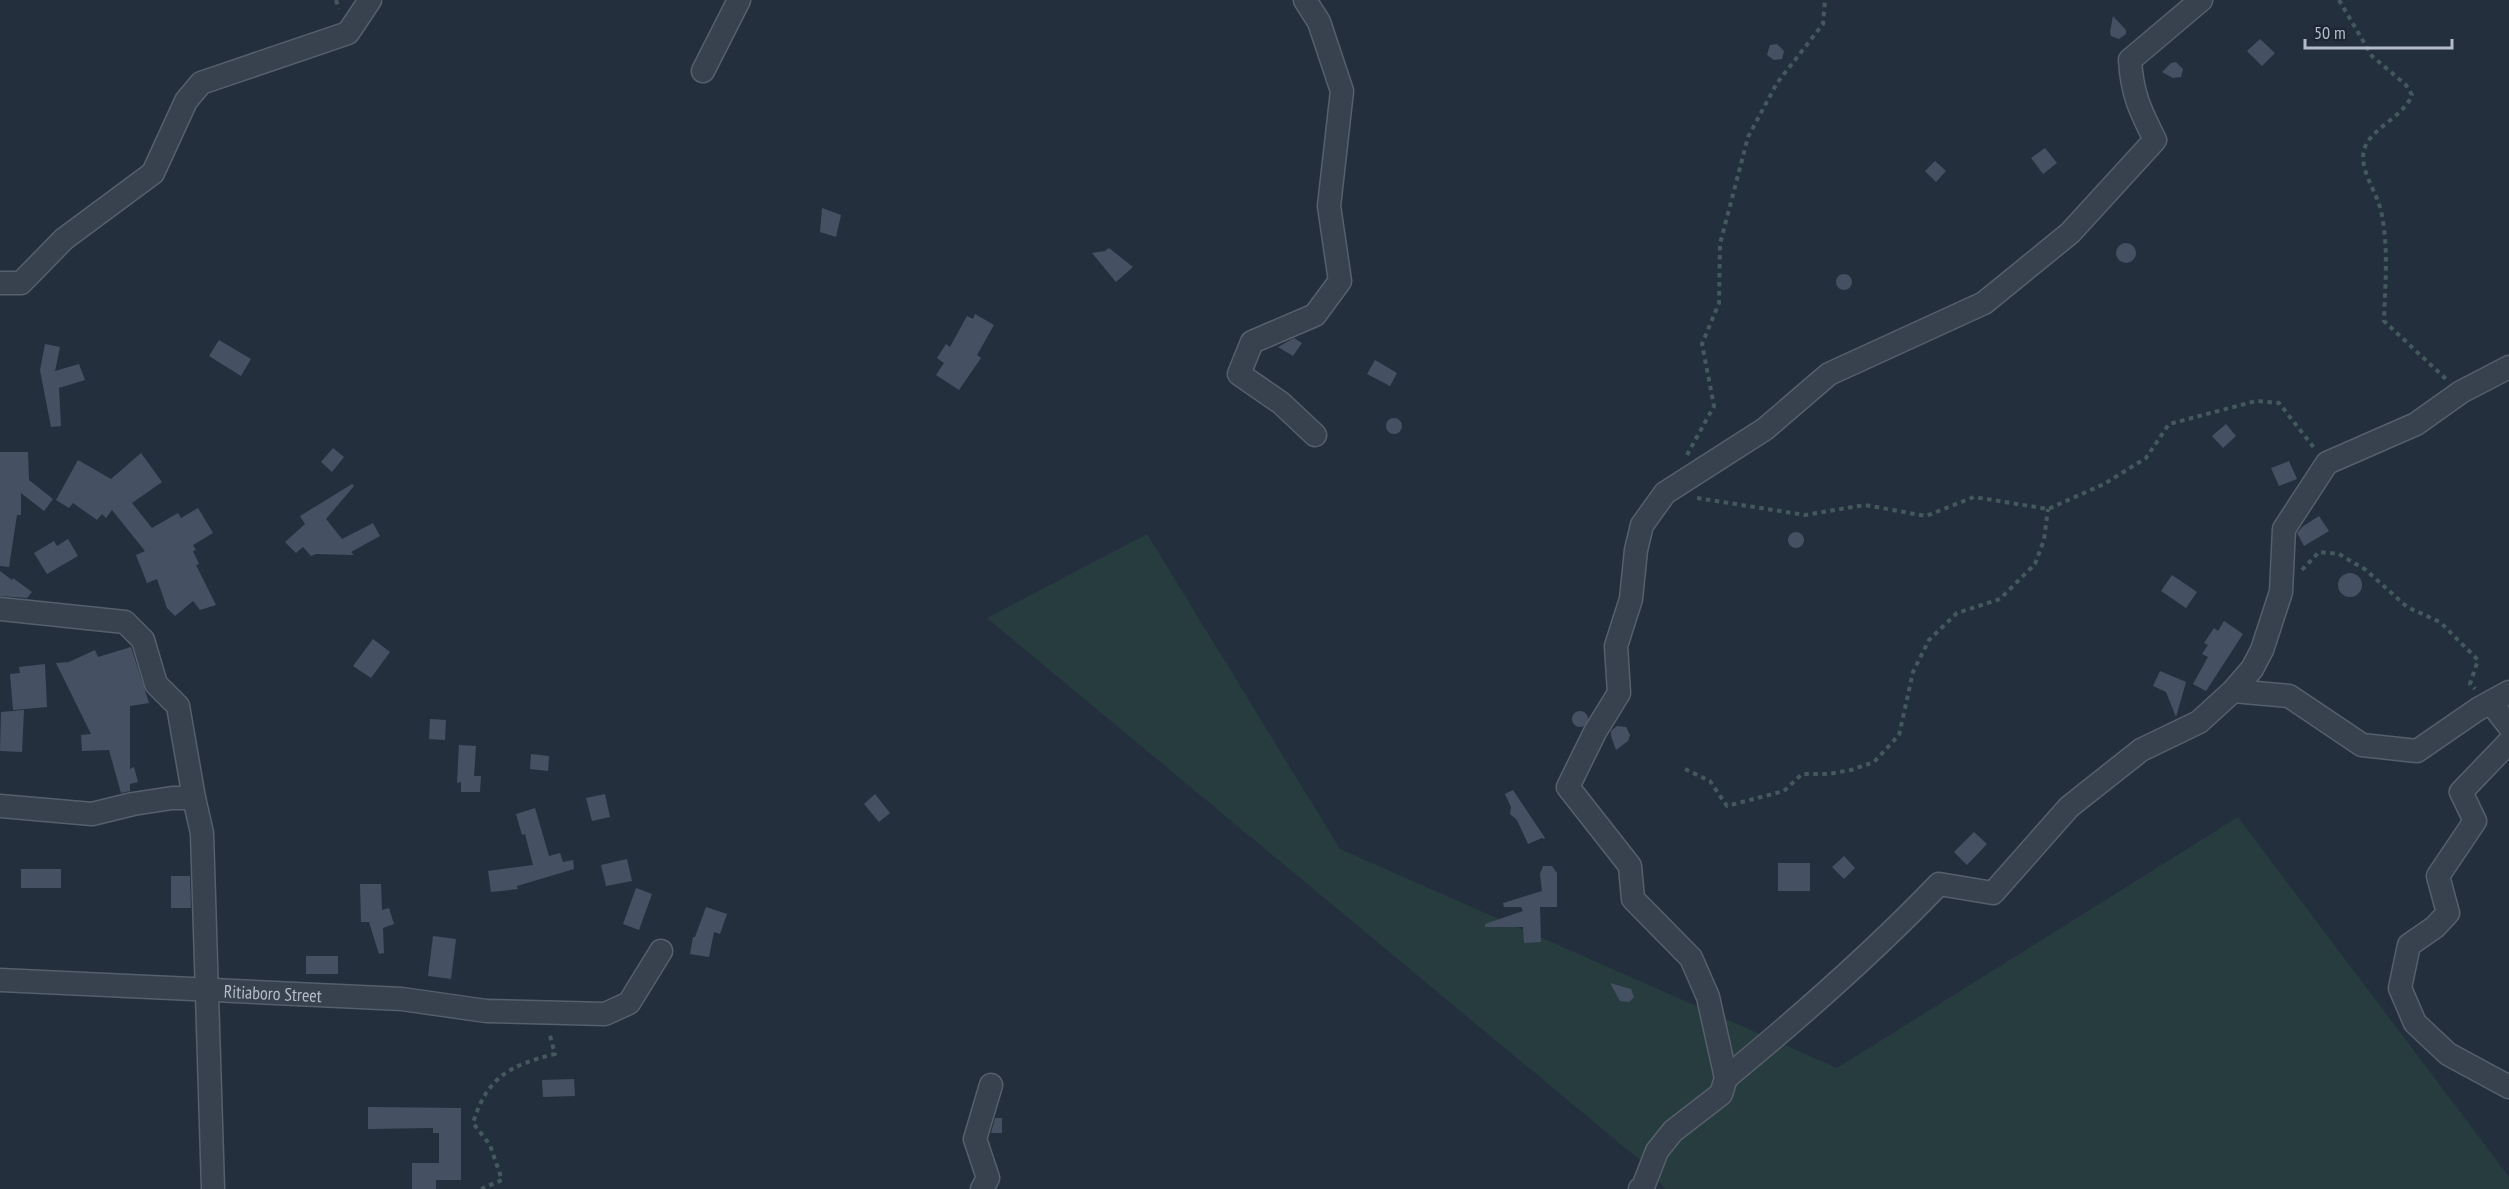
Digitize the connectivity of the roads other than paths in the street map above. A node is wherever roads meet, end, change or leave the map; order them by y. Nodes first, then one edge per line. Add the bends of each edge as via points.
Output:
1 (370, 0) edge
2 (739, 0) edge
3 (1305, 0) edge
4 (2200, 0) edge
5 (703, 71) dead end
6 (0, 283) edge
7 (2509, 367) edge
8 (1315, 435) dead end
9 (0, 609) edge
10 (2233, 691) junction
11 (2500, 698) edge
12 (2509, 726) edge
13 (2509, 742) edge
14 (194, 798) junction
15 (0, 806) edge
16 (661, 951) dead end
17 (0, 980) edge
18 (206, 989) junction
19 (1726, 1078) junction
20 (991, 1085) dead end
21 (2509, 1087) edge
22 (213, 1189) edge
23 (982, 1189) edge
24 (1640, 1189) edge

1 - 6 street via 348,33 201,83 186,100 153,172 64,239 21,283
2 - 5 street
3 - 8 street via 1319,22 1342,91 1329,206 1340,281 1315,315 1252,342 1239,374 1281,403
4 - 19 street via 2130,60 2132,85 2155,140 2070,232 1984,303 1829,374 1765,429 1665,493 1642,525 1631,599 1616,646 1619,693 1568,787 1630,866 1633,899 1690,958 1708,997
7 - 10 street via 2461,392 2416,424 2327,463 2284,529 2281,592 2262,650
9 - 14 street via 125,622 142,640 156,684 178,706
10 - 11 street via 2289,696 2362,745 2417,751
10 - 19 street via 2199,722 2141,750 2069,807 1993,893 1939,884 1816,1004
11 - 12 street
13 - 21 street via 2460,792 2475,821 2438,876 2448,913 2409,945 2400,988 2415,1023 2448,1054
14 - 15 street via 92,814
14 - 18 street via 202,833
16 - 18 street, Ritiaboro Street via 629,1003 605,1014 486,1011 402,999
17 - 18 street, Ritiaboro Street
18 - 22 street
19 - 24 street via 1722,1095 1673,1131 1657,1151
20 - 23 street via 975,1139 988,1178

